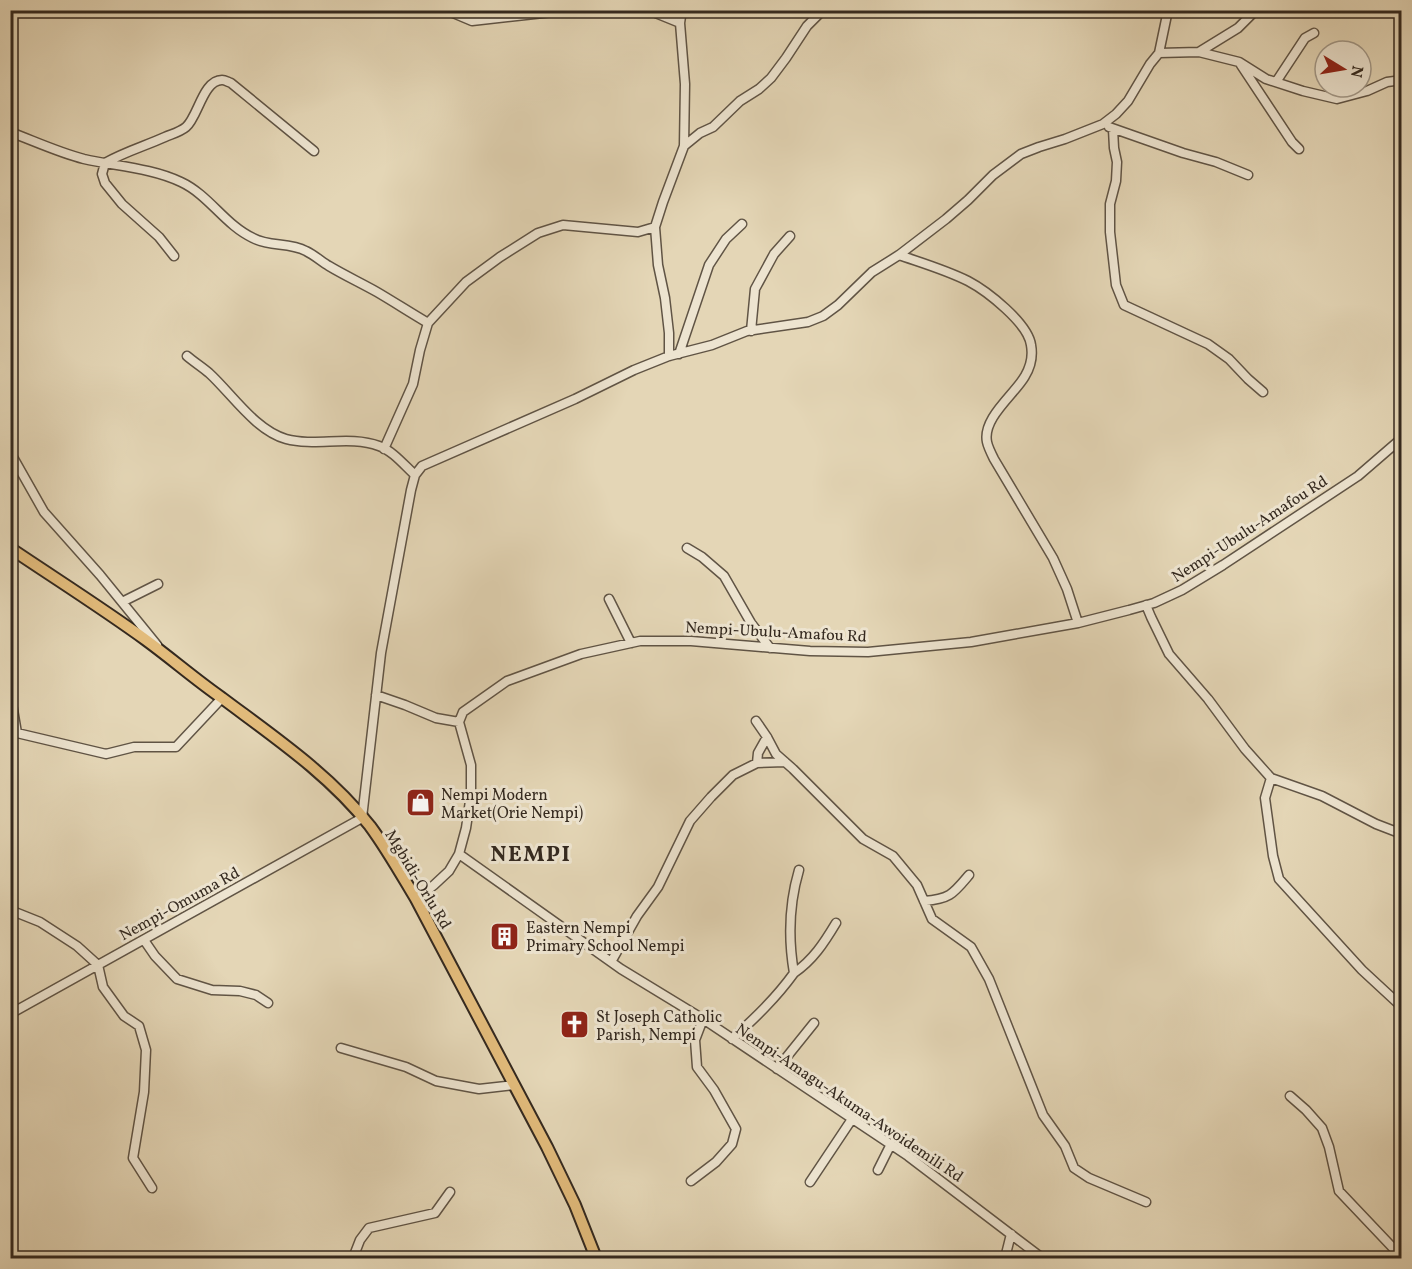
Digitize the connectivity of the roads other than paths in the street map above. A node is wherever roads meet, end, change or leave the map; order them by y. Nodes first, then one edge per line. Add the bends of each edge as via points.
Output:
1 (446, 10) edge
2 (571, 10) edge
3 (648, 10) edge
4 (682, 10) edge
5 (823, 10) edge
6 (1168, 10) edge
7 (1256, 10) edge
8 (680, 23) junction
9 (1314, 33) dead end
10 (1199, 52) junction
11 (1159, 53) junction
12 (1239, 62) junction
13 (1401, 80) edge
14 (1276, 82) junction
15 (1103, 124) junction
16 (1113, 129) junction
17 (10, 132) edge
18 (684, 146) junction
19 (1299, 149) dead end
20 (314, 151) dead end
21 (105, 163) junction
22 (1248, 176) dead end
23 (742, 224) dead end
24 (655, 227) junction
25 (790, 236) dead end
26 (899, 255) junction
27 (174, 256) dead end
28 (428, 323) junction
29 (752, 331) junction
30 (679, 354) junction
31 (187, 356) dead end
32 (669, 356) junction
33 (1263, 392) dead end
34 (1401, 438) edge
35 (384, 448) junction
36 (10, 452) edge
37 (415, 475) junction
38 (10, 548) edge
39 (687, 548) dead end
40 (158, 584) dead end
41 (609, 599) dead end
42 (122, 602) junction
43 (1146, 605) junction
44 (1078, 622) junction
45 (631, 643) junction
46 (770, 648) junction
47 (164, 653) junction
48 (10, 692) edge
49 (376, 695) junction
50 (222, 698) junction
51 (756, 721) dead end
52 (459, 722) junction
53 (767, 737) junction
54 (785, 762) junction
55 (757, 763) junction
56 (1271, 778) junction
57 (362, 818) junction
58 (1401, 834) edge
59 (459, 854) junction
60 (799, 870) dead end
61 (969, 875) dead end
62 (416, 899) junction
63 (924, 901) junction
64 (10, 910) edge
65 (836, 923) dead end
66 (144, 940) junction
67 (612, 962) junction
68 (98, 965) junction
69 (794, 973) junction
70 (268, 1003) dead end
71 (1401, 1007) edge
72 (10, 1014) edge
73 (703, 1019) junction
74 (814, 1023) dead end
75 (732, 1039) junction
76 (341, 1048) dead end
77 (777, 1069) junction
78 (514, 1085) junction
79 (1290, 1096) dead end
80 (852, 1119) junction
81 (891, 1144) junction
82 (878, 1170) dead end
83 (691, 1181) dead end
84 (810, 1182) dead end
85 (152, 1188) dead end
86 (450, 1192) dead end
87 (1146, 1202) dead end
88 (1011, 1234) junction
89 (1401, 1254) edge
90 (353, 1258) edge
91 (596, 1258) edge
92 (1005, 1258) edge
93 (1042, 1258) edge

1 - 2 street via 472,21
3 - 8 street
4 - 8 street
5 - 18 street via 771,78
6 - 11 street
7 - 10 street via 1238,28
8 - 18 street via 685,84
9 - 14 street via 1305,38
10 - 11 street
10 - 12 street
11 - 15 street via 1128,101
12 - 14 street
12 - 19 street
13 - 14 street via 1337,99
15 - 16 street
15 - 26 street via 1021,154
16 - 22 street
16 - 33 street via 1117,162 1110,232 1116,285 1124,305 1208,344
17 - 21 street via 80,158
18 - 24 street
20 - 21 street via 231,83 222,80 209,87 187,126
21 - 27 street via 105,183
21 - 28 street via 182,182 253,239 304,250
23 - 30 street via 726,239 709,265
24 - 28 street via 638,232 563,225 538,233 466,282
24 - 32 street
25 - 29 street via 774,254 754,289
26 - 29 street via 872,272 824,315 808,322
26 - 44 street via 969,281 992,296 1026,332 1032,359 1025,376 993,419 986,441 1053,558
28 - 35 street via 414,384
29 - 30 street
30 - 32 street
31 - 35 street via 271,432 286,439 359,441
32 - 37 street via 422,466
34 - 43 street, Nempi-Ubulu-Amafou Rd via 1358,476 1223,566
35 - 37 street
36 - 42 street via 44,512
37 - 49 street
38 - 47 main road, Mgbidi-Orlu Rd
39 - 46 street via 724,576
40 - 42 street
41 - 45 street
42 - 47 street
43 - 44 street, Nempi-Ubulu-Amafou Rd
43 - 56 street via 1169,654
44 - 46 street, Nempi-Ubulu-Amafou Rd via 971,642 904,649 868,652
45 - 46 street, Nempi-Ubulu-Amafou Rd via 691,641
45 - 52 street, Nempi-Ubulu-Amafou Rd via 580,654 507,681 463,712
47 - 50 main road, Mgbidi-Orlu Rd
48 - 50 street via 17,734 106,754 134,747 176,747
49 - 52 street via 436,718
49 - 57 street
50 - 57 main road, Mgbidi-Orlu Rd via 312,766
51 - 53 street
52 - 59 street via 471,765 471,786
53 - 54 street
53 - 55 street
54 - 55 street
54 - 63 street via 863,839 893,856 917,885
55 - 67 street via 733,774 690,821 658,887
56 - 58 street via 1322,796
56 - 71 street via 1265,798 1279,879
57 - 62 main road, Mgbidi-Orlu Rd via 394,860
57 - 66 street, Nempi-Omuma Rd
59 - 62 street via 449,871
59 - 67 street, Nempi-Amagu-Akuma-Awoidemili Rd
60 - 69 street via 790,914
61 - 63 street via 941,900
62 - 78 main road, Mgbidi-Orlu Rd
63 - 87 street via 932,919 971,947 988,979 1043,1115 1065,1146 1074,1168
64 - 68 street via 40,922
65 - 69 street via 822,947
66 - 68 street, Nempi-Omuma Rd
66 - 70 street via 177,979 212,990 256,995
67 - 73 street, Nempi-Amagu-Akuma-Awoidemili Rd
68 - 72 street, Nempi-Omuma Rd
68 - 85 street via 103,987 124,1016 139,1026 146,1050 144,1092 133,1158
69 - 75 street via 755,1019
73 - 75 street, Nempi-Amagu-Akuma-Awoidemili Rd
73 - 83 street via 695,1040 697,1067 736,1129 732,1144
74 - 77 street
75 - 77 street, Nempi-Amagu-Akuma-Awoidemili Rd
76 - 78 street via 406,1067 436,1081 479,1089
77 - 80 street, Nempi-Amagu-Akuma-Awoidemili Rd
78 - 91 main road, Mgbidi-Orlu Rd via 575,1205
79 - 89 street via 1322,1128 1340,1191
80 - 81 street, Nempi-Amagu-Akuma-Awoidemili Rd
80 - 84 street
81 - 82 street
81 - 88 street, Nempi-Amagu-Akuma-Awoidemili Rd
86 - 90 street via 435,1213 369,1228
88 - 92 street
88 - 93 street, Nempi-Amagu-Akuma-Awoidemili Rd

